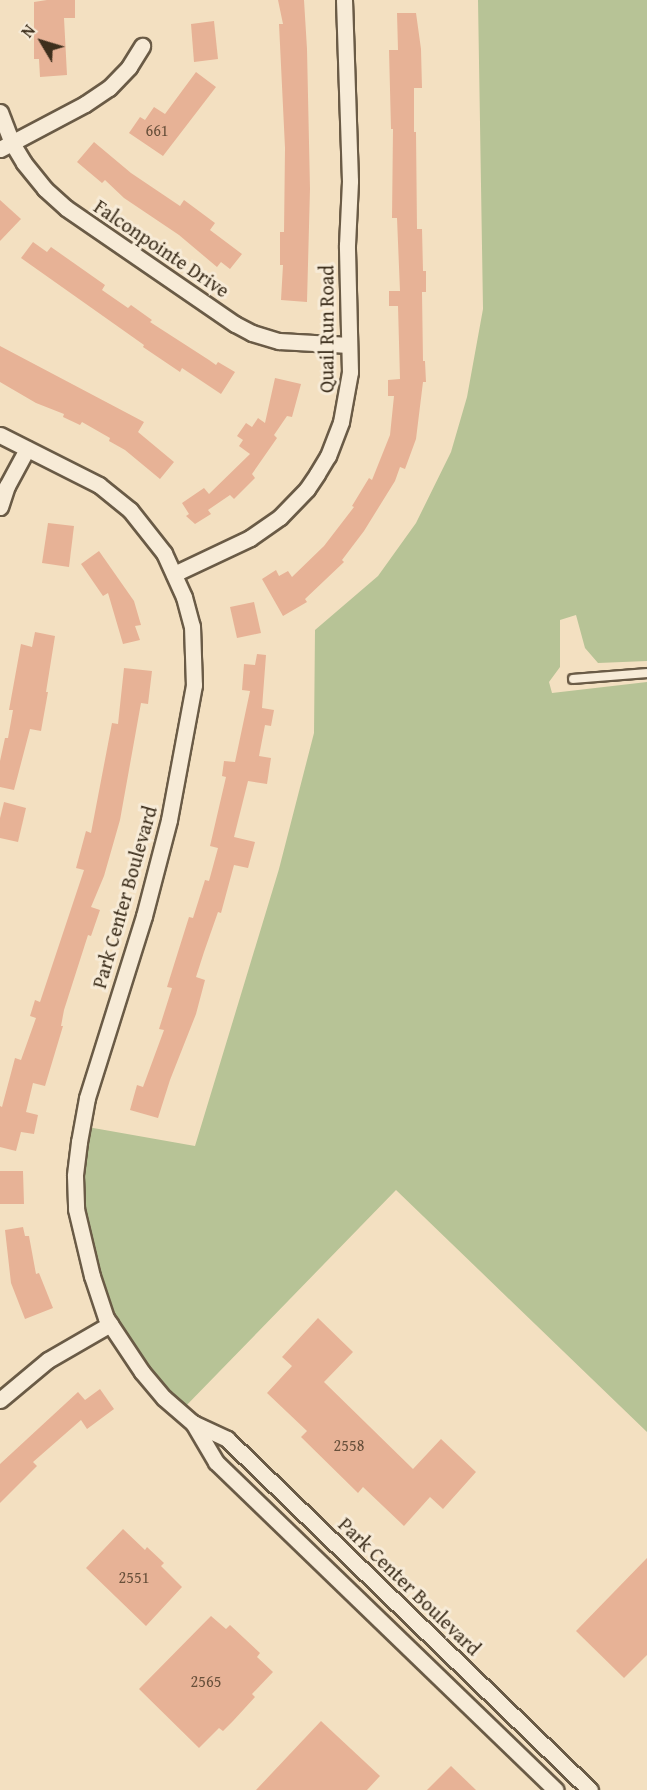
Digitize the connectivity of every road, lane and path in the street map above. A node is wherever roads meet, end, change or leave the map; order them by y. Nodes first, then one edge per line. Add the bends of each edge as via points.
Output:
1 (344, 0) edge
2 (142, 46) dead end
3 (0, 112) edge
4 (6, 146) edge
5 (349, 345) junction
6 (0, 435) edge
7 (27, 449) junction
8 (0, 507) edge
9 (174, 574) junction
10 (647, 673) edge
11 (573, 679) dead end
12 (110, 1324) junction
13 (0, 1400) edge
14 (194, 1423) junction
15 (556, 1790) edge
16 (590, 1790) edge

1 - 5 street, Quail Run Road via 350,181
2 - 4 street via 109,88
3 - 4 street, Falconpointe Drive
4 - 5 street, Falconpointe Drive via 66,208 235,324 279,341
5 - 9 street, Quail Run Road via 349,383 341,422 328,456 307,489 280,517 250,538
6 - 7 street, Park Center Boulevard
7 - 8 street
7 - 9 street, Park Center Boulevard via 99,485 122,504 154,538
9 - 12 street, Park Center Boulevard via 192,626 194,684 190,711 158,867 87,1098 75,1176 82,1242
10 - 11 lane
12 - 13 street via 48,1360
12 - 14 street, Park Center Boulevard via 152,1385
14 - 15 street, Park Center Boulevard via 216,1462
14 - 16 street, Park Center Boulevard via 227,1439

